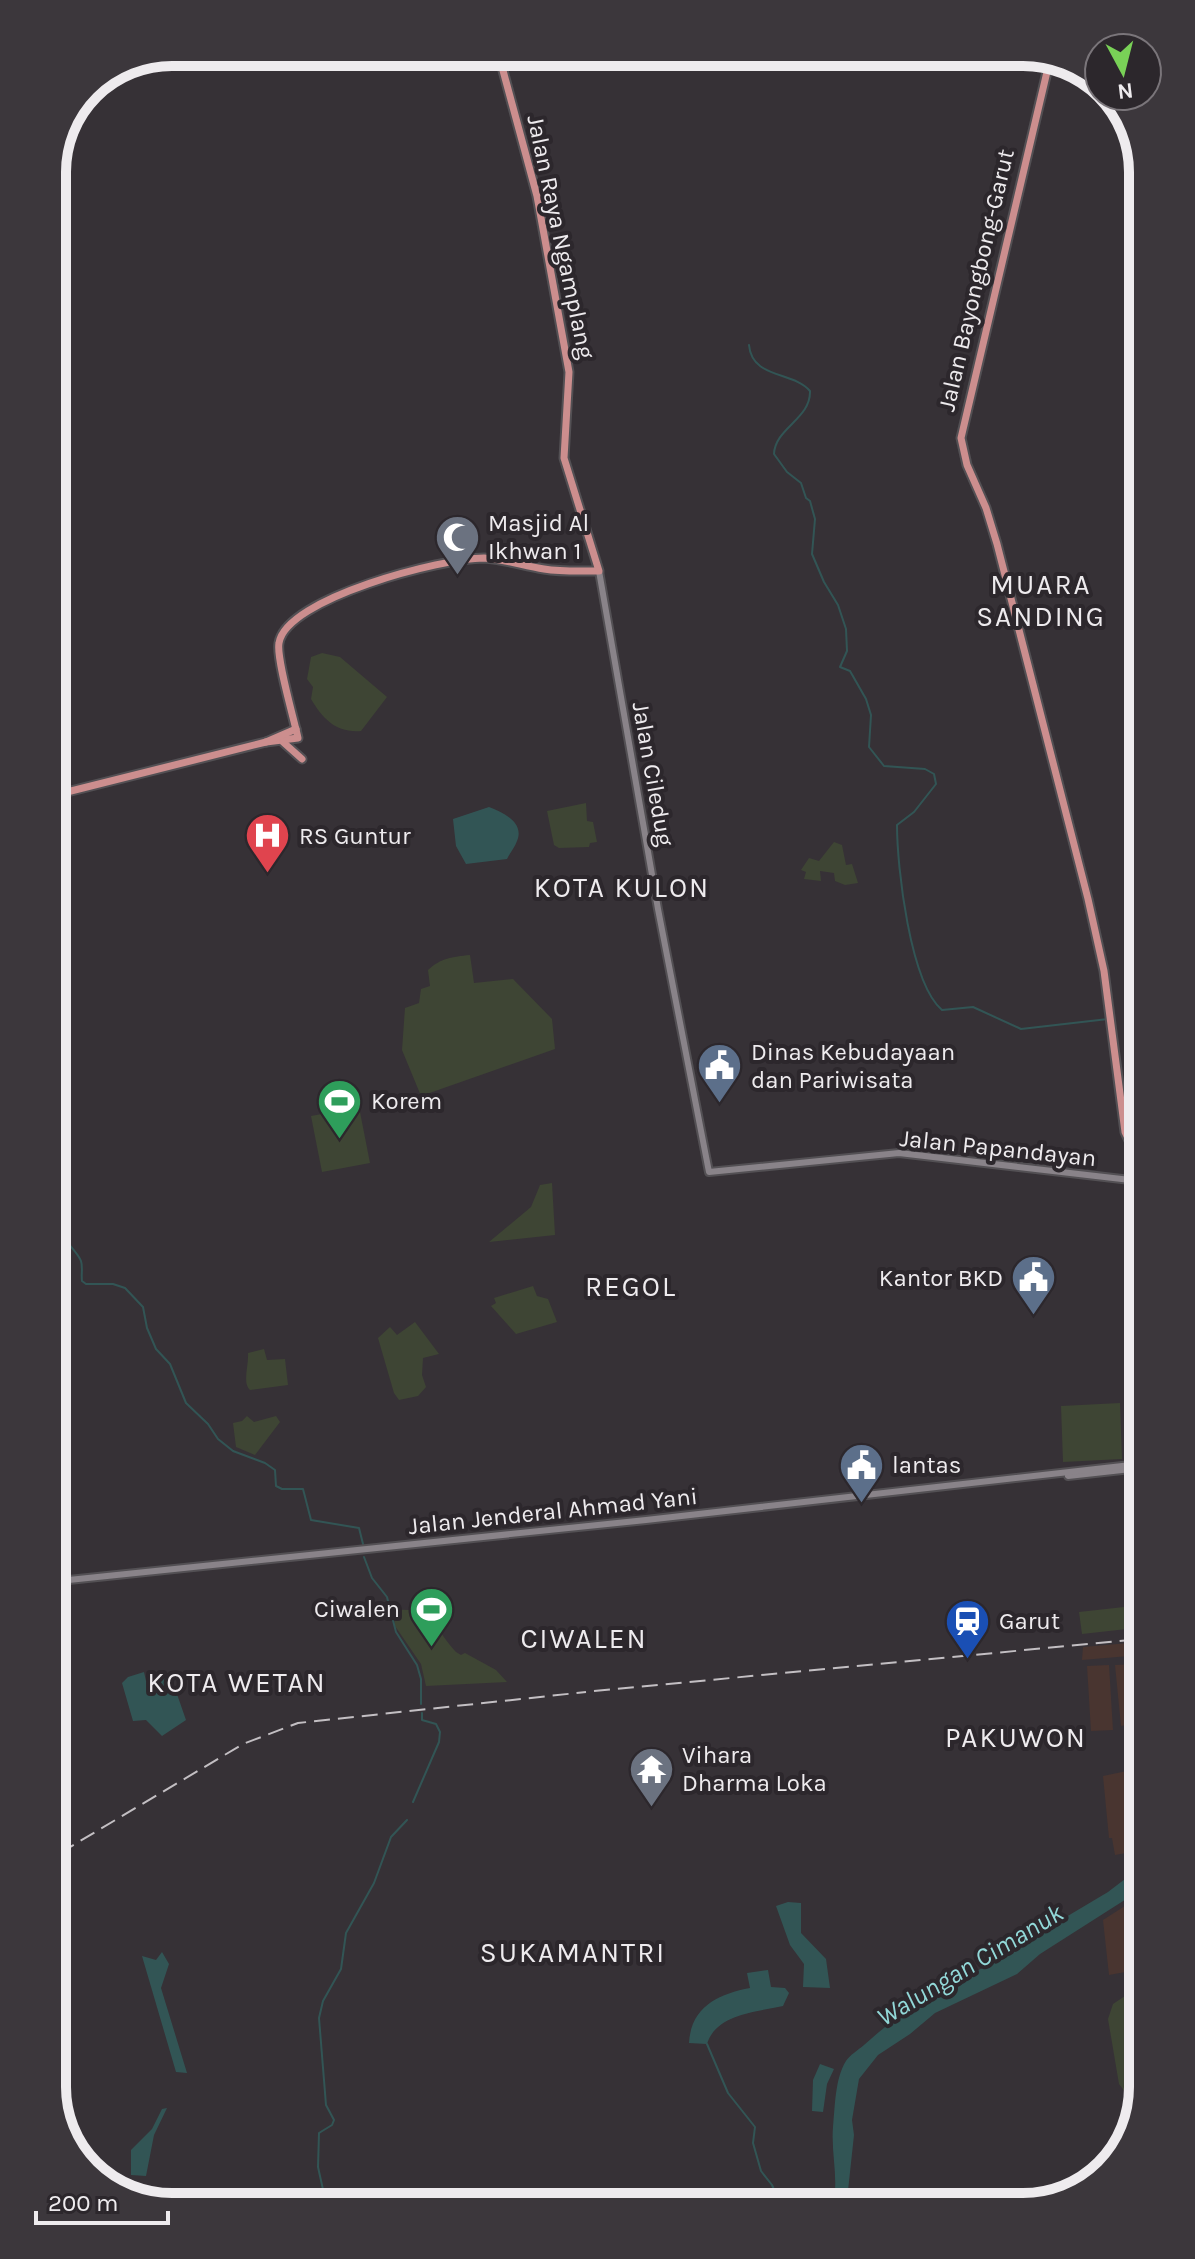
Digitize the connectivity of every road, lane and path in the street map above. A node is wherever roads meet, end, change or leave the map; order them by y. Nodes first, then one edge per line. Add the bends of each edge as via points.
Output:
1 (502, 66) edge
2 (1048, 69) edge
3 (599, 571) junction
4 (294, 714) junction
5 (281, 738) junction
6 (302, 759) dead end
7 (66, 792) edge
8 (1129, 1140) edge
9 (709, 1172) joint
10 (1129, 1180) edge
11 (1129, 1467) edge
12 (66, 1580) edge

1 - 3 main road, Jalan Raya Ngamplang via 537,196 569,376 564,458
2 - 8 main road, Jalan Bayongbong-Garut via 961,438 997,544 1088,899
3 - 4 main road via 562,571 483,558 364,584 297,617 283,632 278,652
3 - 9 main road, Jalan Ciledug
4 - 5 main road
4 - 5 main road via 297,734
5 - 6 main road
5 - 7 main road
9 - 10 main road, Jalan Papandayan via 899,1153
11 - 12 main road, Jalan Jenderal Ahmad Yani

